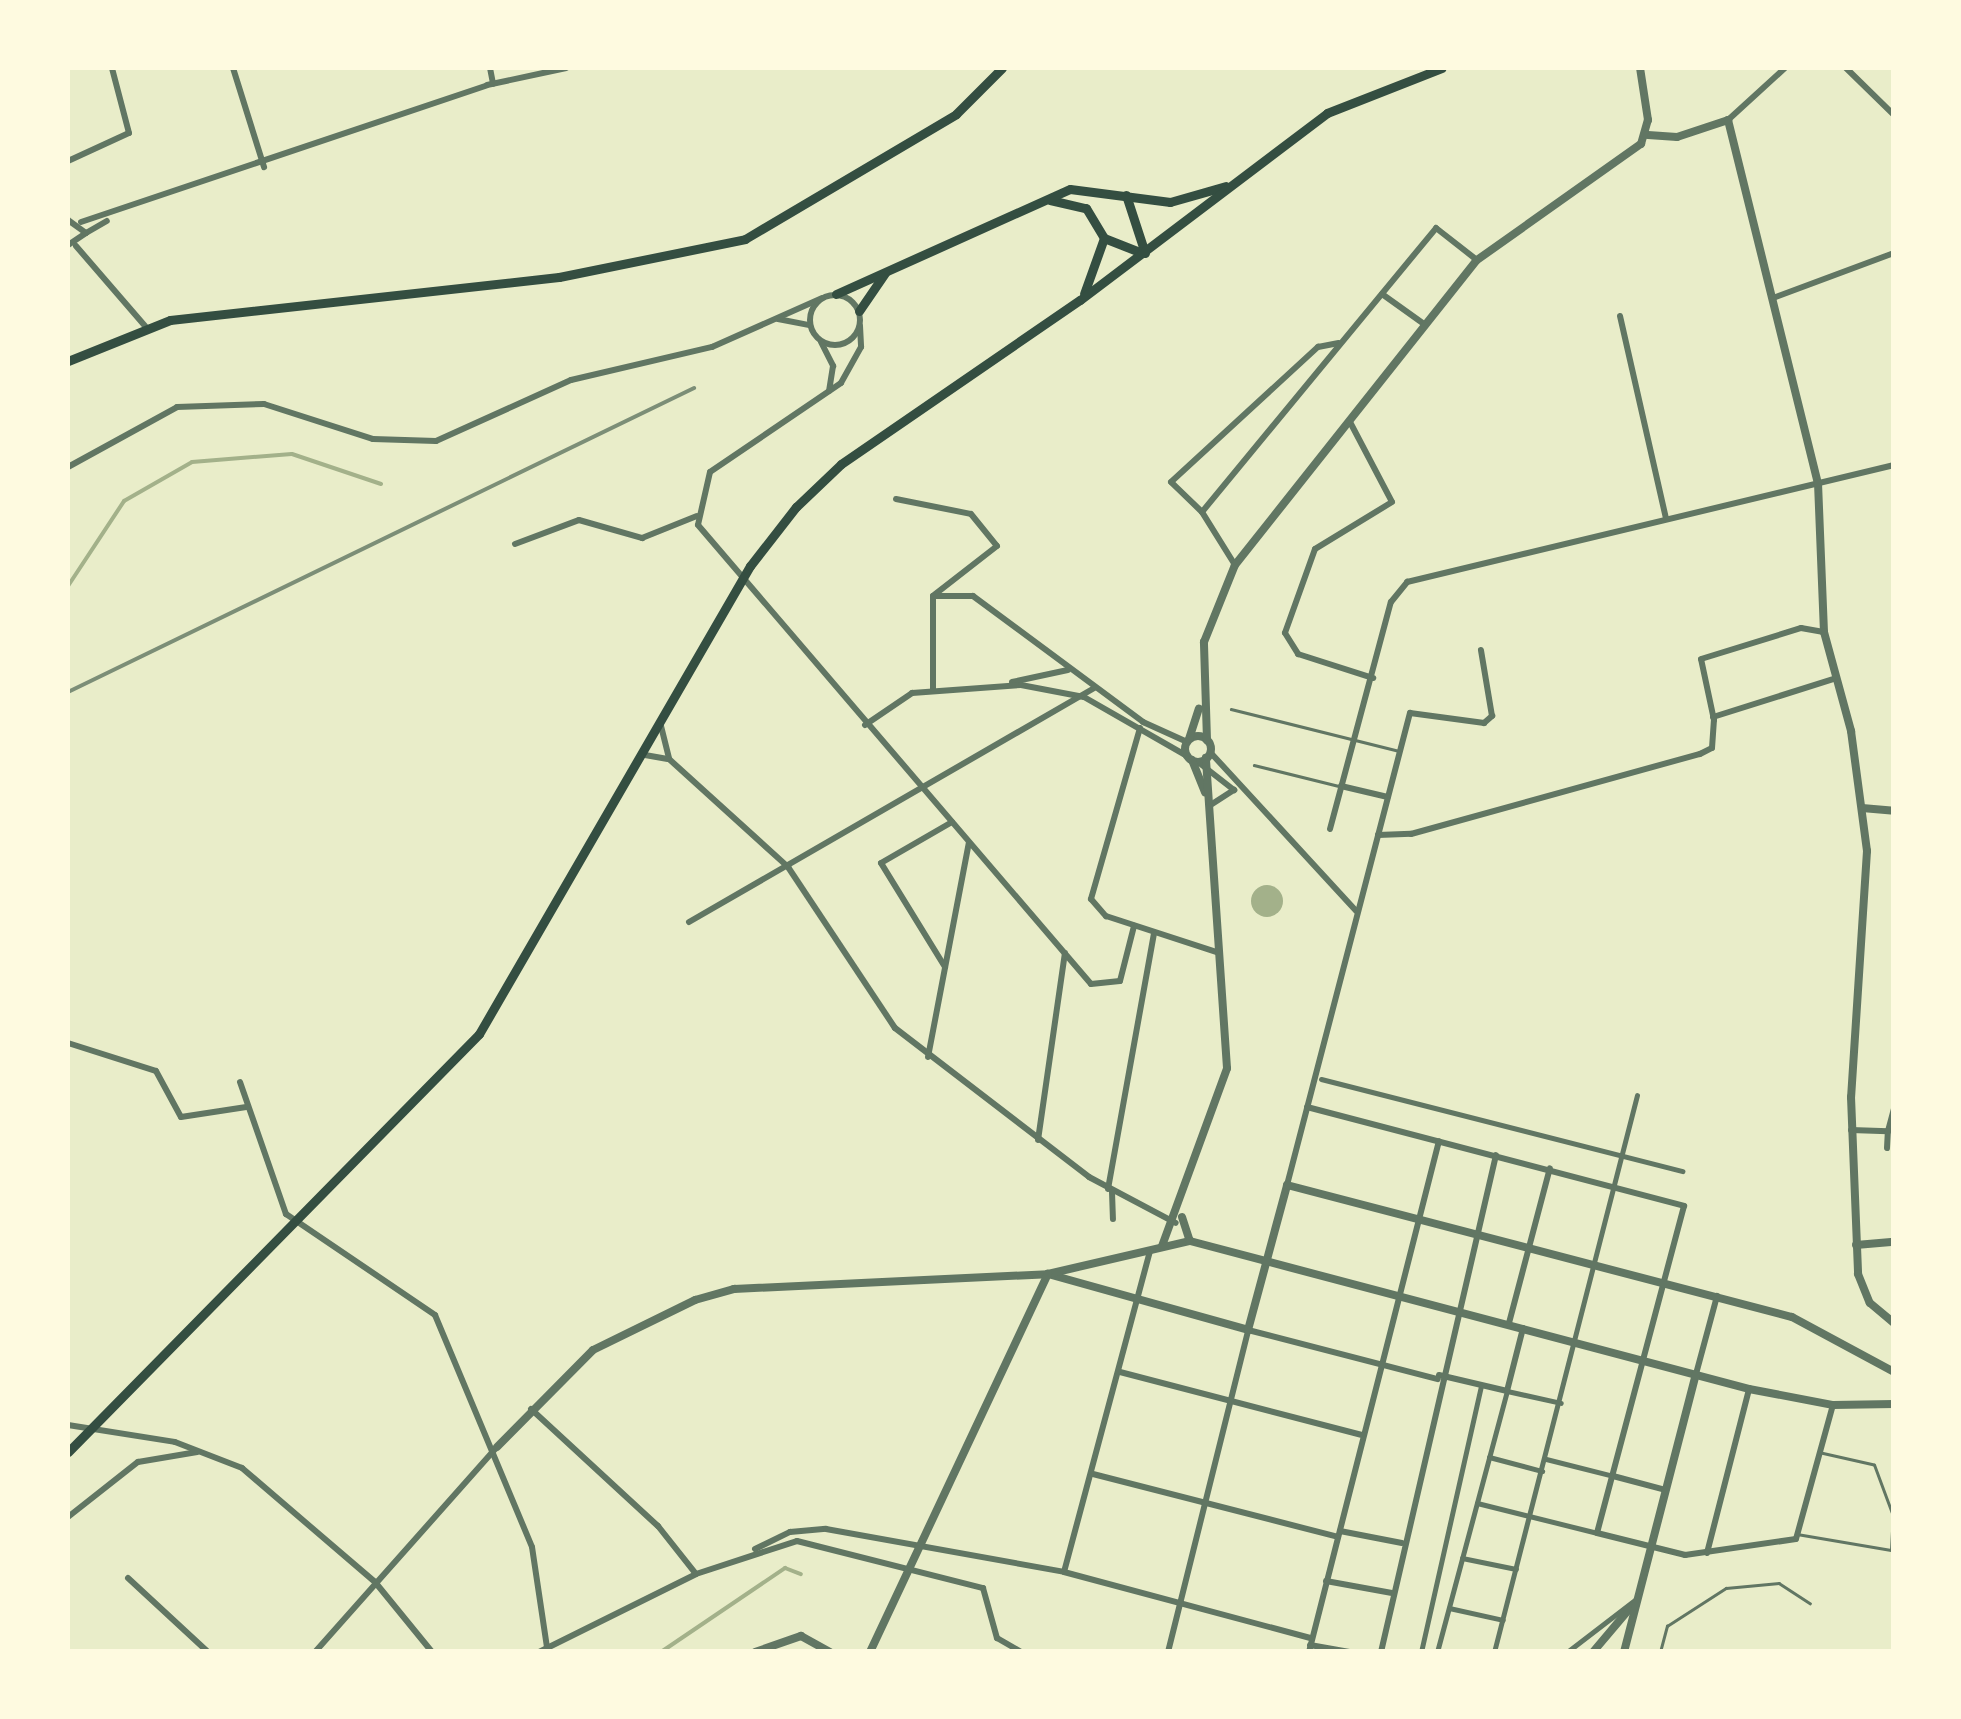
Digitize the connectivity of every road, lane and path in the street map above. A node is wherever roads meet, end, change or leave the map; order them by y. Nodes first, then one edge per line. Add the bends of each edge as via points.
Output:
1 (112, 68) edge
2 (233, 68) edge
3 (490, 68) edge
4 (566, 68) edge
5 (1002, 68) edge
6 (1442, 68) edge
7 (1640, 68) edge
8 (1785, 68) edge
9 (1846, 68) edge
10 (493, 84) junction
11 (1894, 114) edge
12 (1728, 120) junction
13 (1648, 134) junction
14 (68, 161) edge
15 (264, 167) junction
16 (1232, 184) junction
17 (1126, 196) junction
18 (1042, 200) junction
19 (112, 218) junction
20 (72, 220) edge
21 (86, 235) junction
22 (1104, 238) junction
23 (72, 245) edge
24 (1145, 253) junction
25 (1894, 253) edge
26 (1477, 260) junction
27 (98, 264) junction
28 (895, 266) junction
29 (836, 294) junction
30 (1382, 294) junction
31 (822, 298) junction
32 (1773, 298) junction
33 (1080, 300) junction
34 (859, 311) junction
35 (1620, 316) dead end
36 (772, 319) junction
37 (1424, 324) junction
38 (145, 326) junction
39 (811, 326) junction
40 (860, 326) junction
41 (820, 340) junction
42 (1342, 343) junction
43 (68, 361) edge
44 (828, 392) junction
45 (1350, 422) junction
46 (1894, 465) edge
47 (68, 467) edge
48 (1818, 483) junction
49 (896, 498) dead end
50 (1202, 512) junction
51 (696, 516) junction
52 (1666, 518) junction
53 (515, 544) dead end
54 (1235, 565) junction
55 (933, 596) junction
56 (1824, 632) junction
57 (1481, 650) dead end
58 (1069, 670) junction
59 (1373, 678) junction
60 (1836, 678) junction
61 (1001, 685) junction
62 (1094, 688) junction
63 (932, 690) junction
64 (1084, 696) junction
65 (1201, 700) junction
66 (1231, 709) dead end
67 (1713, 717) junction
68 (865, 725) junction
69 (661, 726) junction
70 (1140, 728) junction
71 (1207, 740) junction
72 (1354, 740) junction
73 (1188, 741) junction
74 (1401, 751) junction
75 (645, 755) junction
76 (669, 759) junction
77 (1200, 760) junction
78 (1254, 765) dead end
79 (1340, 786) junction
80 (1237, 791) junction
81 (1388, 798) junction
82 (1208, 802) junction
83 (1862, 808) junction
84 (1894, 811) edge
85 (952, 822) junction
86 (1330, 829) dead end
87 (1378, 835) junction
88 (969, 842) junction
89 (788, 866) junction
90 (1356, 912) junction
91 (689, 922) dead end
92 (1134, 926) junction
93 (1154, 933) junction
94 (1065, 953) junction
95 (1219, 953) junction
96 (945, 967) junction
97 (68, 1044) edge
98 (928, 1057) junction
99 (1322, 1079) dead end
100 (240, 1082) dead end
101 (1637, 1095) dead end
102 (246, 1107) junction
103 (1307, 1107) junction
104 (1894, 1109) edge
105 (1852, 1130) junction
106 (1888, 1130) junction
107 (1038, 1140) junction
108 (1439, 1140) junction
109 (1888, 1148) dead end
110 (1496, 1155) junction
111 (1624, 1156) junction
112 (1550, 1168) junction
113 (1682, 1171) dead end
114 (1286, 1185) junction
115 (1617, 1187) junction
116 (1110, 1191) junction
117 (1182, 1212) junction
118 (1113, 1219) dead end
119 (1418, 1219) junction
120 (1176, 1223) junction
121 (1474, 1234) junction
122 (1190, 1241) junction
123 (1894, 1242) edge
124 (1856, 1245) junction
125 (1162, 1246) junction
126 (1528, 1249) junction
127 (1150, 1250) junction
128 (1268, 1257) junction
129 (1596, 1266) junction
130 (1048, 1274) junction
131 (1663, 1284) junction
132 (1400, 1293) junction
133 (1718, 1296) junction
134 (1137, 1302) junction
135 (1454, 1308) junction
136 (1509, 1323) junction
137 (1894, 1323) edge
138 (1523, 1327) junction
139 (1248, 1330) junction
140 (1578, 1342) junction
141 (1643, 1360) junction
142 (1379, 1364) junction
143 (1120, 1372) junction
144 (1894, 1372) edge
145 (1696, 1374) junction
146 (1439, 1377) junction
147 (1481, 1386) junction
148 (1749, 1389) junction
149 (1507, 1391) junction
150 (1229, 1400) junction
151 (1561, 1403) junction
152 (1891, 1403) edge
153 (1833, 1405) junction
154 (530, 1409) junction
155 (68, 1425) edge
156 (1361, 1435) junction
157 (497, 1447) junction
158 (68, 1452) edge
159 (203, 1452) junction
160 (1820, 1453) junction
161 (1489, 1456) junction
162 (1546, 1458) junction
163 (1542, 1471) junction
164 (1093, 1474) junction
165 (1613, 1476) junction
166 (1666, 1490) junction
167 (1202, 1502) junction
168 (1477, 1503) junction
169 (1530, 1517) junction
170 (68, 1518) edge
171 (1598, 1533) junction
172 (1338, 1534) junction
173 (1797, 1537) junction
174 (1402, 1544) junction
175 (1650, 1545) junction
176 (756, 1549) junction
177 (1707, 1553) junction
178 (1462, 1558) junction
179 (909, 1565) junction
180 (1516, 1570) junction
181 (1064, 1572) junction
182 (696, 1574) junction
183 (128, 1578) dead end
184 (1326, 1581) junction
185 (375, 1582) junction
186 (1392, 1593) junction
187 (1636, 1599) junction
188 (1180, 1602) junction
189 (1810, 1603) dead end
190 (1449, 1608) junction
191 (1502, 1620) junction
192 (1601, 1644) junction
193 (1310, 1645) edge
194 (543, 1649) edge
195 (208, 1652) edge
196 (315, 1652) edge
197 (432, 1652) edge
198 (755, 1652) edge
199 (830, 1652) edge
200 (870, 1652) edge
201 (1021, 1652) edge
202 (1168, 1652) edge
203 (1348, 1652) edge
204 (1381, 1652) edge
205 (1421, 1652) edge
206 (1438, 1652) edge
207 (1494, 1652) edge
208 (1567, 1652) edge
209 (1593, 1652) edge
210 (1622, 1652) edge
211 (1660, 1652) edge

1 - 14 street via 129,134
2 - 15 street
3 - 10 street
4 - 10 street
5 - 38 main road via 930,131 745,238 560,278
6 - 16 main road via 1350,99
7 - 13 street
8 - 12 street
9 - 11 street
10 - 15 street
12 - 13 street via 1677,137
12 - 32 street
13 - 26 street
15 - 19 street
16 - 17 main road via 1170,202
16 - 24 main road
17 - 18 main road via 1092,188
17 - 24 main road
18 - 22 main road via 1086,208
18 - 28 main road
19 - 20 street
19 - 21 street
20 - 21 street
21 - 23 street
21 - 27 street
22 - 24 main road
22 - 33 main road
23 - 27 street
24 - 33 main road
25 - 32 street
26 - 30 street via 1436,228
26 - 37 street
27 - 38 street
28 - 29 main road
28 - 34 main road via 869,287
29 - 31 street
29 - 34 street
30 - 37 street
30 - 42 street
31 - 36 street
31 - 39 street
32 - 48 street
33 - 69 main road via 841,464 750,566
34 - 40 street
35 - 52 street
36 - 39 street
36 - 47 street via 696,352 571,380 436,441 373,440 264,404 177,407
37 - 45 street
38 - 43 main road
39 - 41 street
40 - 41 street via 844,344
40 - 44 street via 852,369
41 - 44 street via 833,366
42 - 50 street
42 - 50 street via 1318,348 1171,482
44 - 51 street via 710,472
45 - 54 street
45 - 59 street via 1392,502 1315,549 1285,633 1298,654
46 - 48 street
48 - 52 street
48 - 56 street
49 - 55 street via 971,514 997,546
50 - 54 street
51 - 53 street via 657,536 579,520
51 - 68 street
52 - 59 street via 1407,582 1391,602
54 - 65 street via 1204,642
55 - 58 street via 974,596
55 - 63 street
56 - 60 street
56 - 67 street via 1788,631 1702,659
57 - 74 street via 1492,716 1484,723 1410,713
58 - 61 street
58 - 62 street
59 - 72 street
60 - 67 street
60 - 83 street
61 - 63 street
61 - 64 street
62 - 64 street
62 - 73 street
63 - 68 street
64 - 70 street
64 - 89 street
65 - 71 street
65 - 73 street
66 - 72 lane
67 - 87 street via 1712,748 1700,754 1411,834
68 - 85 street
69 - 75 main road
69 - 76 street
70 - 77 street
70 - 92 street via 1090,893 1101,914
71 - 73 street
71 - 77 street
72 - 74 lane
72 - 79 street
73 - 77 street
74 - 81 street
75 - 76 street
75 - 158 main road via 479,1034
76 - 89 street
77 - 80 street
77 - 80 street
77 - 82 street
77 - 82 street
78 - 79 lane
79 - 81 street
79 - 86 street
80 - 82 street
80 - 90 street
81 - 87 street
82 - 95 street
83 - 84 street
83 - 105 street via 1867,904
85 - 88 street
85 - 96 street via 881,862
87 - 90 street
88 - 94 street
88 - 96 street
89 - 91 street
89 - 98 street via 895,1028
90 - 103 street
92 - 93 street
92 - 94 street via 1123,976 1109,988 1091,984
93 - 95 street
93 - 116 street
94 - 107 street
95 - 117 street via 1225,1083
96 - 98 street
97 - 102 street via 156,1071 181,1117
98 - 107 street
99 - 111 street
100 - 102 street
101 - 111 street
102 - 157 street via 286,1214 434,1315
103 - 108 street
103 - 114 street
104 - 106 street
105 - 106 street
105 - 124 street
106 - 109 street
107 - 116 street
108 - 110 street
108 - 119 street
110 - 112 street
110 - 121 street
111 - 113 street
111 - 115 street
112 - 115 street
112 - 126 street
114 - 119 street
114 - 128 street
115 - 129 street
115 - 131 street via 1684,1206
116 - 118 street
116 - 120 street
117 - 120 street
117 - 122 street
119 - 121 street
119 - 132 street
120 - 125 street
121 - 126 street
121 - 135 street
122 - 125 street
122 - 128 street
123 - 124 street
124 - 137 street via 1862,1290
125 - 127 street
126 - 129 street
126 - 136 street
127 - 130 street
127 - 134 street
128 - 132 street
128 - 139 street
129 - 131 street
129 - 140 street
130 - 134 street
130 - 154 street via 734,1289 608,1341
130 - 179 street
131 - 133 street
131 - 141 street
132 - 135 street
132 - 142 street
133 - 144 street via 1818,1327
133 - 145 street
134 - 139 street
134 - 143 street
135 - 136 street
135 - 146 street
136 - 138 street
138 - 140 street
138 - 149 street
139 - 142 street
139 - 150 street
140 - 141 street
140 - 151 street
141 - 145 street
141 - 165 street
142 - 146 street
142 - 156 street
143 - 150 street
143 - 164 street
145 - 148 street
145 - 166 street
146 - 147 street
146 - 174 street
147 - 149 street
147 - 205 street
148 - 153 street
148 - 177 street
149 - 151 street
149 - 161 street
150 - 156 street
150 - 167 street
151 - 162 street
152 - 153 street
153 - 160 street
154 - 157 street
154 - 182 street via 658,1526
155 - 159 street
156 - 172 street
157 - 185 street
157 - 194 street via 538,1564
159 - 170 street via 138,1462
159 - 185 street via 242,1468
160 - 173 street
160 - 173 lane via 1874,1465 1893,1516 1891,1550
161 - 163 street
161 - 168 street
162 - 163 street
162 - 165 street
163 - 169 street
164 - 167 street
164 - 181 street
165 - 166 street
165 - 171 street
166 - 175 street
167 - 172 street
167 - 188 street
168 - 169 street
168 - 178 street
169 - 171 street
169 - 180 street
171 - 175 street
172 - 174 street
172 - 184 street
173 - 177 street
174 - 186 street
175 - 177 street
175 - 187 street
176 - 179 street via 797,1542
176 - 181 street via 806,1530
176 - 182 street
178 - 180 street
178 - 190 street
179 - 200 street
179 - 201 street via 987,1591 997,1638
180 - 191 street
181 - 188 street
182 - 194 street
183 - 195 street
184 - 186 street
184 - 193 street
185 - 196 street
185 - 197 street
186 - 204 street
187 - 192 street
187 - 208 street
187 - 210 street
188 - 193 street
188 - 202 street
189 - 211 lane via 1779,1584 1726,1588 1667,1626
190 - 191 street
190 - 206 street
191 - 207 street
192 - 209 street
192 - 210 street
193 - 203 street
198 - 199 street via 801,1636

